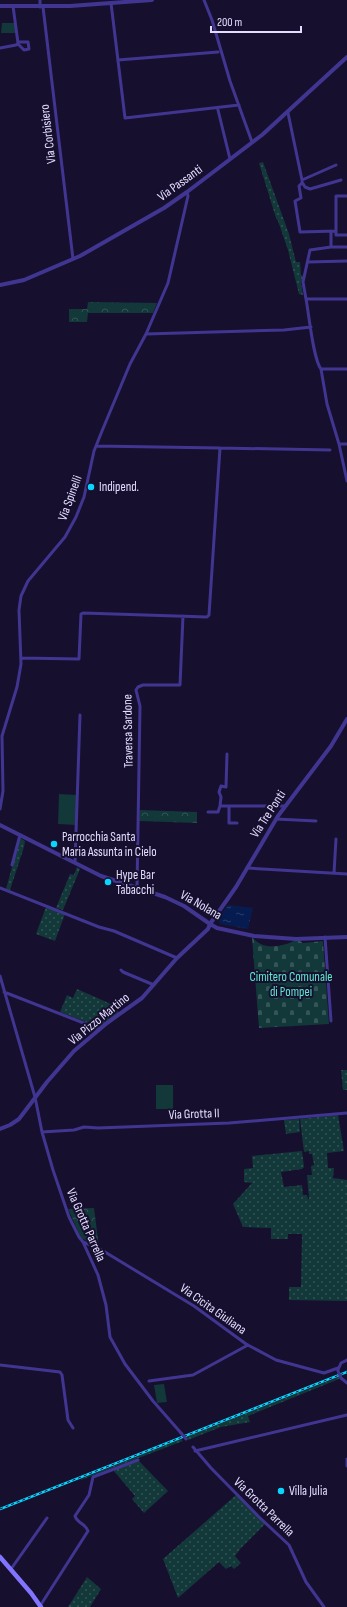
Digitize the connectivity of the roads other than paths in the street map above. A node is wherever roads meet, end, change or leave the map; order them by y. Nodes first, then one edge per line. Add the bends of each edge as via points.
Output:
1 (40, 0) edge
2 (152, 0) edge
3 (204, 0) edge
4 (114, 2) edge
5 (0, 6) edge
6 (13, 6) junction
7 (41, 7) junction
8 (0, 48) edge
9 (218, 52) dead end
10 (347, 57) edge
11 (118, 60) junction
12 (239, 105) junction
13 (218, 110) dead end
14 (288, 113) junction
15 (252, 142) junction
16 (230, 159) junction
17 (336, 165) dead end
18 (341, 180) dead end
19 (302, 182) junction
20 (187, 192) junction
21 (347, 196) edge
22 (331, 230) junction
23 (336, 230) junction
24 (347, 235) edge
25 (331, 247) junction
26 (347, 248) edge
27 (73, 259) junction
28 (347, 261) edge
29 (308, 262) junction
30 (0, 285) edge
31 (306, 299) junction
32 (347, 299) edge
33 (311, 327) junction
34 (146, 334) junction
35 (321, 369) junction
36 (347, 369) edge
37 (339, 444) junction
38 (347, 444) edge
39 (96, 446) junction
40 (220, 448) junction
41 (330, 450) dead end
42 (347, 481) edge
43 (183, 616) junction
44 (21, 658) junction
45 (80, 715) dead end
46 (347, 719) edge
47 (227, 754) dead end
48 (220, 806) junction
49 (229, 806) junction
50 (284, 806) junction
51 (0, 809) edge
52 (208, 812) dead end
53 (276, 819) junction
54 (316, 821) dead end
55 (237, 823) dead end
56 (0, 825) edge
57 (20, 835) junction
58 (336, 839) dead end
59 (75, 862) junction
60 (12, 865) dead end
61 (246, 868) junction
62 (334, 873) junction
63 (347, 874) edge
64 (0, 888) edge
65 (137, 888) junction
66 (210, 924) junction
67 (325, 937) junction
68 (347, 937) edge
69 (177, 958) junction
70 (121, 970) dead end
71 (0, 976) edge
72 (154, 985) junction
73 (4, 992) junction
74 (330, 1021) dead end
75 (99, 1029) junction
76 (35, 1097) junction
77 (347, 1113) edge
78 (0, 1130) edge
79 (42, 1132) junction
80 (83, 1242) junction
81 (248, 1345) junction
82 (347, 1360) edge
83 (0, 1365) edge
84 (338, 1369) junction
85 (149, 1381) dead end
86 (347, 1383) edge
87 (347, 1415) edge
88 (73, 1428) dead end
89 (186, 1439) dead end
90 (193, 1448) dead end
91 (196, 1451) junction
92 (347, 1459) edge
93 (138, 1460) dead end
94 (347, 1466) edge
95 (47, 1518) dead end
96 (0, 1557) edge
97 (11, 1569) junction
98 (40, 1607) edge
99 (324, 1607) edge

1 - 7 street, Via Corbisiero
2 - 4 street
3 - 12 street
4 - 7 street
4 - 11 street
5 - 6 street
6 - 7 street
6 - 8 street via 18,43
7 - 27 street, Via Corbisiero
9 - 11 street
10 - 14 street, Via Passanti
11 - 12 street via 125,118
12 - 15 street
13 - 16 street
14 - 15 street, Via Passanti
14 - 19 street
15 - 16 street, Via Passanti
16 - 20 street, Via Passanti
17 - 19 street
18 - 19 street via 310,189 304,187
19 - 22 street via 299,186 301,198 295,201 300,232
20 - 27 street, Via Passanti via 164,208
20 - 34 street, Via Spinelli via 168,283
21 - 23 street via 336,196
22 - 23 street
22 - 25 street
23 - 24 street via 336,235
25 - 26 street
25 - 29 street via 311,249
27 - 30 street, Via Passanti via 24,280
28 - 29 street
29 - 31 street via 303,282
31 - 32 street
31 - 33 street
33 - 34 street
33 - 35 street
34 - 39 street, Via Spinelli via 130,364
35 - 36 street
35 - 37 street via 327,404
37 - 38 street
37 - 42 street
39 - 40 street
39 - 44 street, Via Spinelli via 84,497 76,517 65,537 28,581 21,596
40 - 41 street
40 - 43 street via 209,615
43 - 44 street via 83,613 79,659
43 - 65 street, Traversa Sardone via 180,685 143,685 136,690 140,706
44 - 51 street, Via Spinelli via 17,687 2,736 3,791
45 - 59 street
46 - 50 street, Via Tre Ponti via 331,746
47 - 48 street via 226,787 221,786 219,792
48 - 49 street
48 - 52 street via 218,812
49 - 50 street
49 - 55 street via 229,823
50 - 53 street, Via Tre Ponti
53 - 54 street
53 - 61 street, Via Tre Ponti
56 - 57 street, Via Nolana
57 - 59 street, Via Nolana
57 - 60 street
58 - 62 street
59 - 65 street, Via Nolana via 101,876
61 - 62 street
61 - 66 street, Via Tre Ponti
62 - 63 street
64 - 69 street
65 - 66 street, Via Nolana via 184,906
66 - 67 street, Via Nolana via 254,936 296,939
66 - 69 street, Via Pizzo Martino via 208,929
67 - 68 street, Via Nolana
67 - 74 street
69 - 72 street, Via Pizzo Martino
70 - 72 street
71 - 73 street, Via Grotta Parrella
72 - 75 street, Via Pizzo Martino via 142,998
73 - 75 street
73 - 76 street, Via Grotta Parrella
75 - 76 street, Via Pizzo Martino via 74,1051
76 - 78 street, Via Pizzo Martino via 19,1119
76 - 79 street, Via Grotta Parrella
77 - 79 street, Via Grotta II via 229,1123 84,1127
79 - 80 street, Via Grotta Parrella via 69,1216
80 - 81 street, Via Cicita Giuliana via 100,1249 194,1306
80 - 89 street, Via Grotta Parrella, bridge via 98,1275 106,1305 110,1337 125,1364
81 - 84 street, Via Cicita Giuliana via 276,1360 324,1373
81 - 85 street via 193,1375
82 - 84 street via 341,1363
83 - 88 street via 60,1372 68,1420
84 - 86 street, bridge via 341,1378
87 - 91 street
90 - 91 street, Via Grotta Parrella
91 - 99 street, Via Grotta Parrella via 210,1468 289,1545 306,1582
92 - 94 street
93 - 98 street via 93,1477 89,1494 75,1516 88,1531
95 - 97 street
96 - 97 main road
97 - 98 main road

